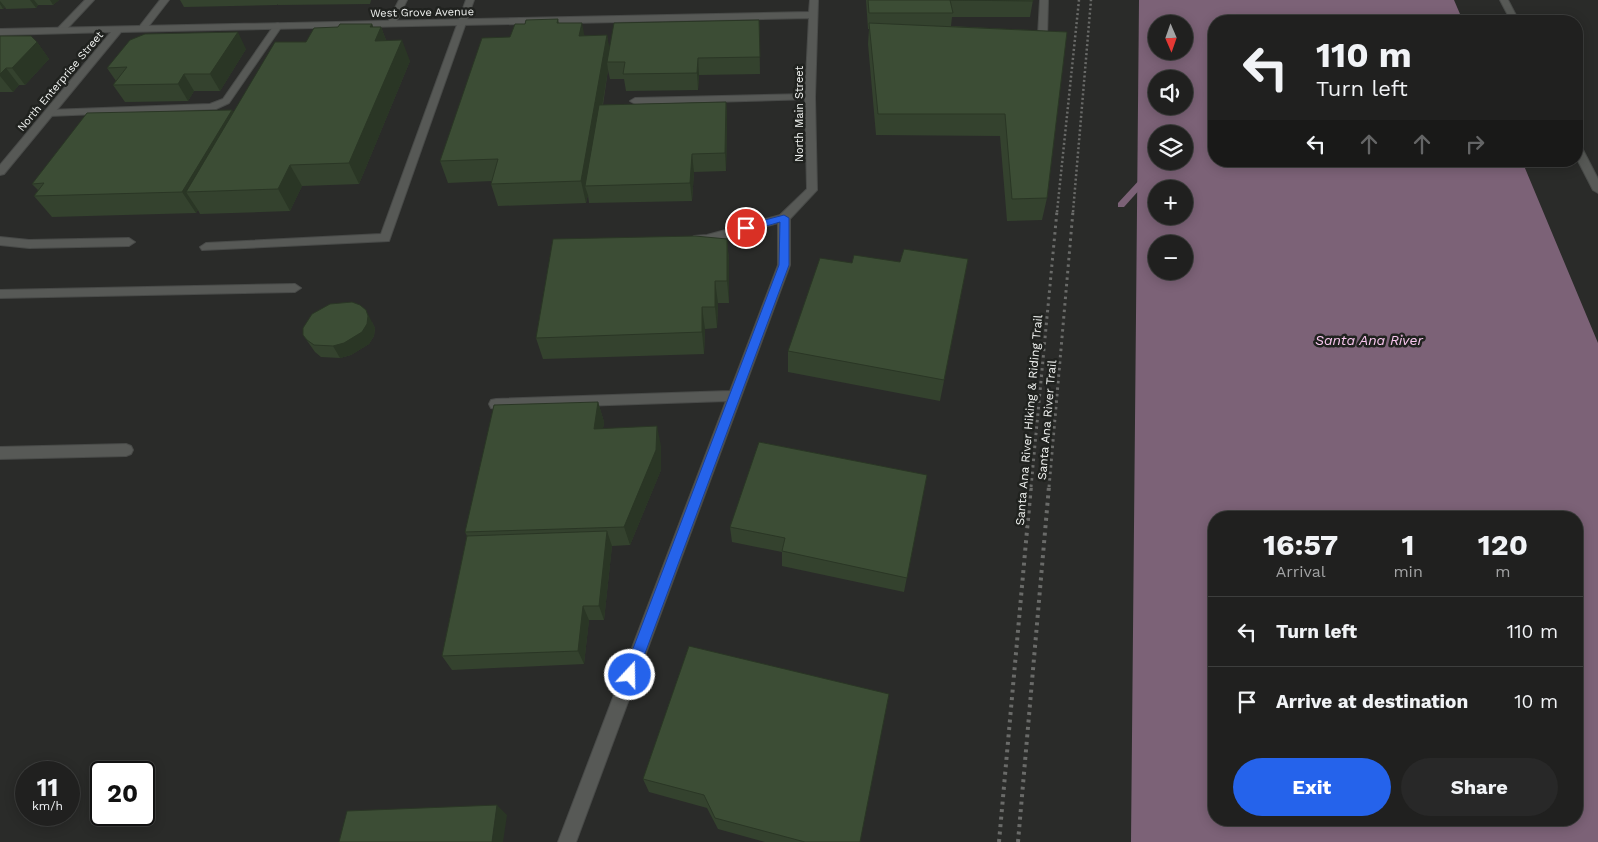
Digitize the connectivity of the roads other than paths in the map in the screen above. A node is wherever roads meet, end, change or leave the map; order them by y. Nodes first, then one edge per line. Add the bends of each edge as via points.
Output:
1 (90, 0) edge
2 (165, 0) edge
3 (403, 0) edge
4 (470, 0) edge
5 (814, 0) edge
6 (1044, 0) edge
7 (1504, 0) edge
8 (814, 15) junction
9 (1512, 15) edge
10 (463, 22) junction
11 (391, 24) junction
12 (278, 26) junction
13 (119, 29) junction
14 (142, 29) junction
15 (62, 30) junction
16 (0, 32) edge
17 (1023, 38) edge
18 (810, 97) junction
19 (636, 102) edge
20 (49, 112) junction
21 (1583, 160) edge
22 (0, 172) edge
23 (1598, 190) edge
24 (784, 218) junction
25 (0, 241) edge
26 (129, 242) dead end
27 (679, 242) edge
28 (206, 247) dead end
29 (295, 288) dead end
30 (0, 294) edge
31 (735, 396) junction
32 (496, 404) edge
33 (126, 450) dead end
34 (0, 453) edge
35 (568, 842) edge

1 - 15 street
2 - 14 street
3 - 11 street
4 - 10 street
5 - 8 street, North Main Street
6 - 17 street via 1042,38
7 - 9 street
8 - 10 street, West Grove Avenue
8 - 18 street, North Main Street
10 - 11 street, West Grove Avenue
10 - 28 street via 385,238
11 - 12 street, West Grove Avenue
12 - 14 street, West Grove Avenue
12 - 20 street via 226,101 212,107
13 - 14 street, West Grove Avenue
13 - 15 street, West Grove Avenue
13 - 20 street, North Enterprise Street
15 - 16 street, West Grove Avenue
18 - 19 street
18 - 24 street, North Main Street via 812,190
20 - 22 street, North Enterprise Street
21 - 23 street
24 - 27 street via 707,239
24 - 31 street via 784,265
25 - 26 street via 29,244
29 - 30 street
31 - 32 lane
31 - 35 street
33 - 34 street

